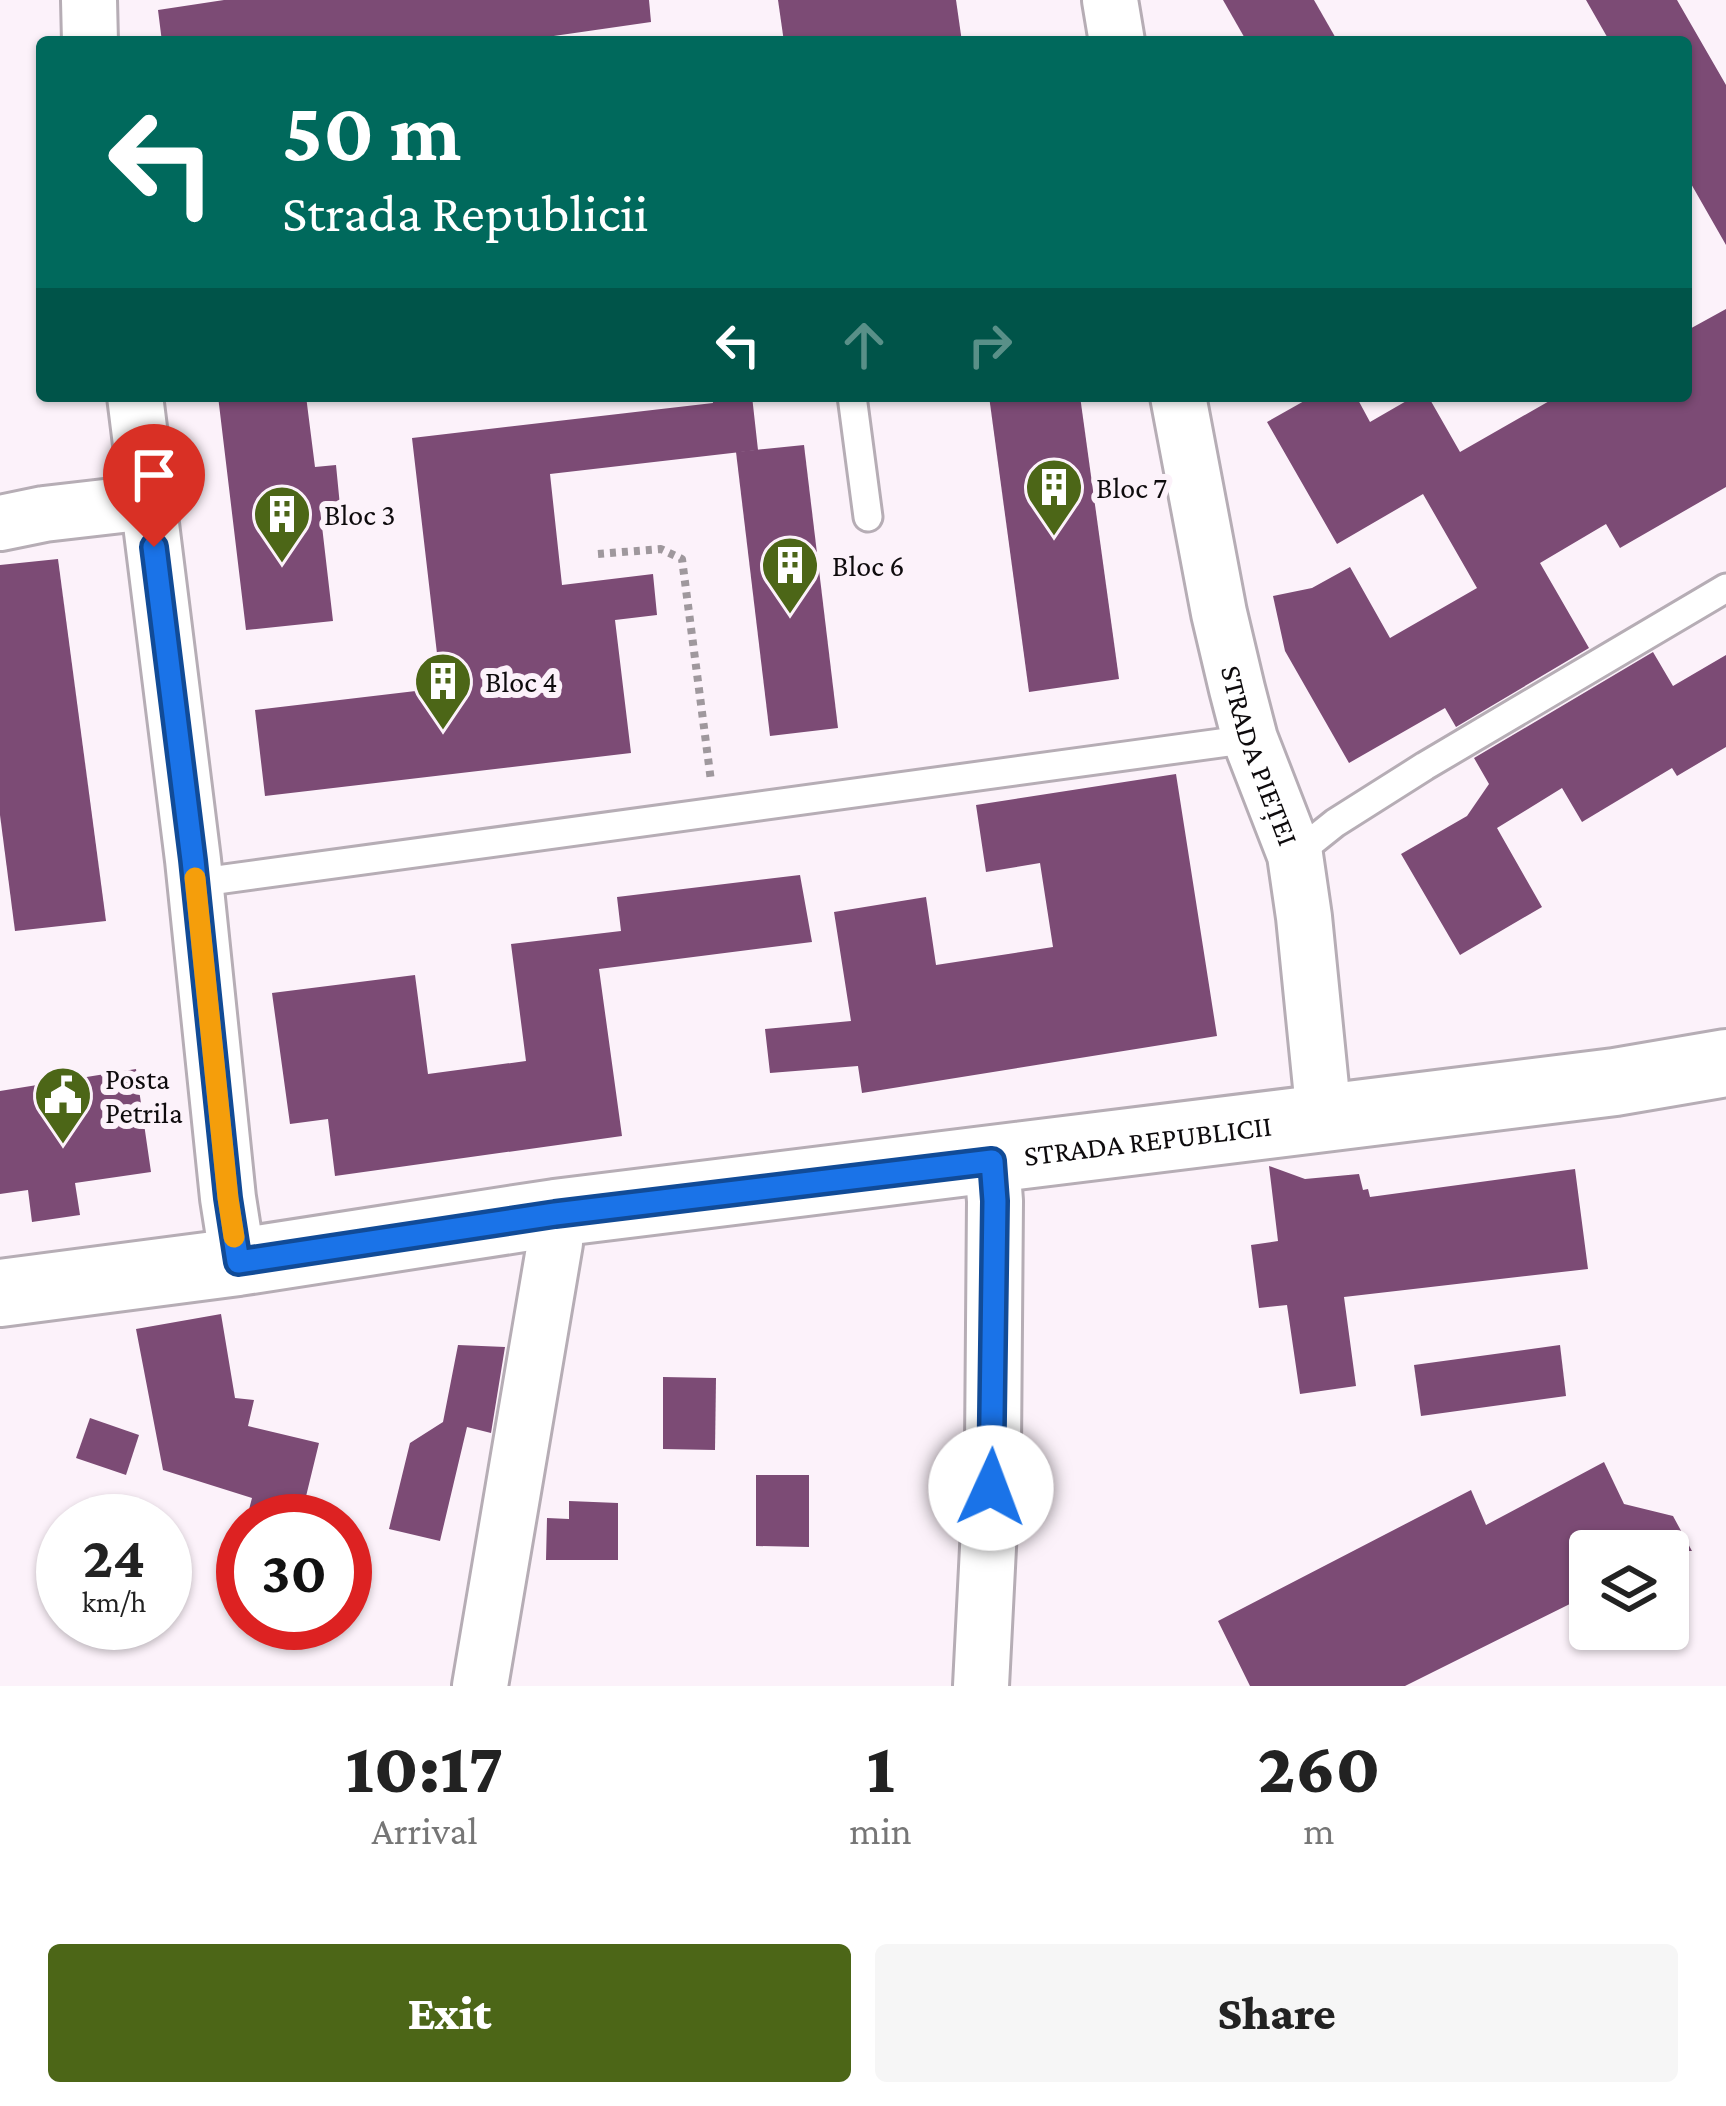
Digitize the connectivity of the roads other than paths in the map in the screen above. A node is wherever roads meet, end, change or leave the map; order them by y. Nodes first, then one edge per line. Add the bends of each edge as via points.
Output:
1 (89, 0) edge
2 (1110, 0) edge
3 (90, 36) edge
4 (1116, 36) edge
5 (136, 402) edge
6 (853, 402) edge
7 (1179, 402) edge
8 (148, 502) junction
9 (868, 517) dead end
10 (0, 523) edge
11 (1726, 588) edge
12 (1250, 740) junction
13 (1294, 855) junction
14 (195, 883) junction
15 (1726, 1064) edge
16 (1324, 1117) junction
17 (992, 1161) junction
18 (555, 1214) junction
19 (238, 1262) junction
20 (0, 1293) edge
21 (480, 1686) edge
22 (981, 1686) edge

1 - 3 street
2 - 4 street
5 - 8 street
6 - 9 lane
7 - 12 street, STRADA PIEȚEI
8 - 10 street
8 - 14 street
11 - 13 lane via 1425,766
12 - 13 street, STRADA PIEȚEI
12 - 14 lane
13 - 16 street, STRADA PIEȚEI
14 - 19 street
15 - 16 main road, STRADA REPUBLICII
16 - 17 main road, STRADA REPUBLICII
17 - 18 main road, STRADA REPUBLICII
17 - 22 street via 993,1449
18 - 19 main road, STRADA REPUBLICII
18 - 21 street
19 - 20 main road, STRADA REPUBLICII

